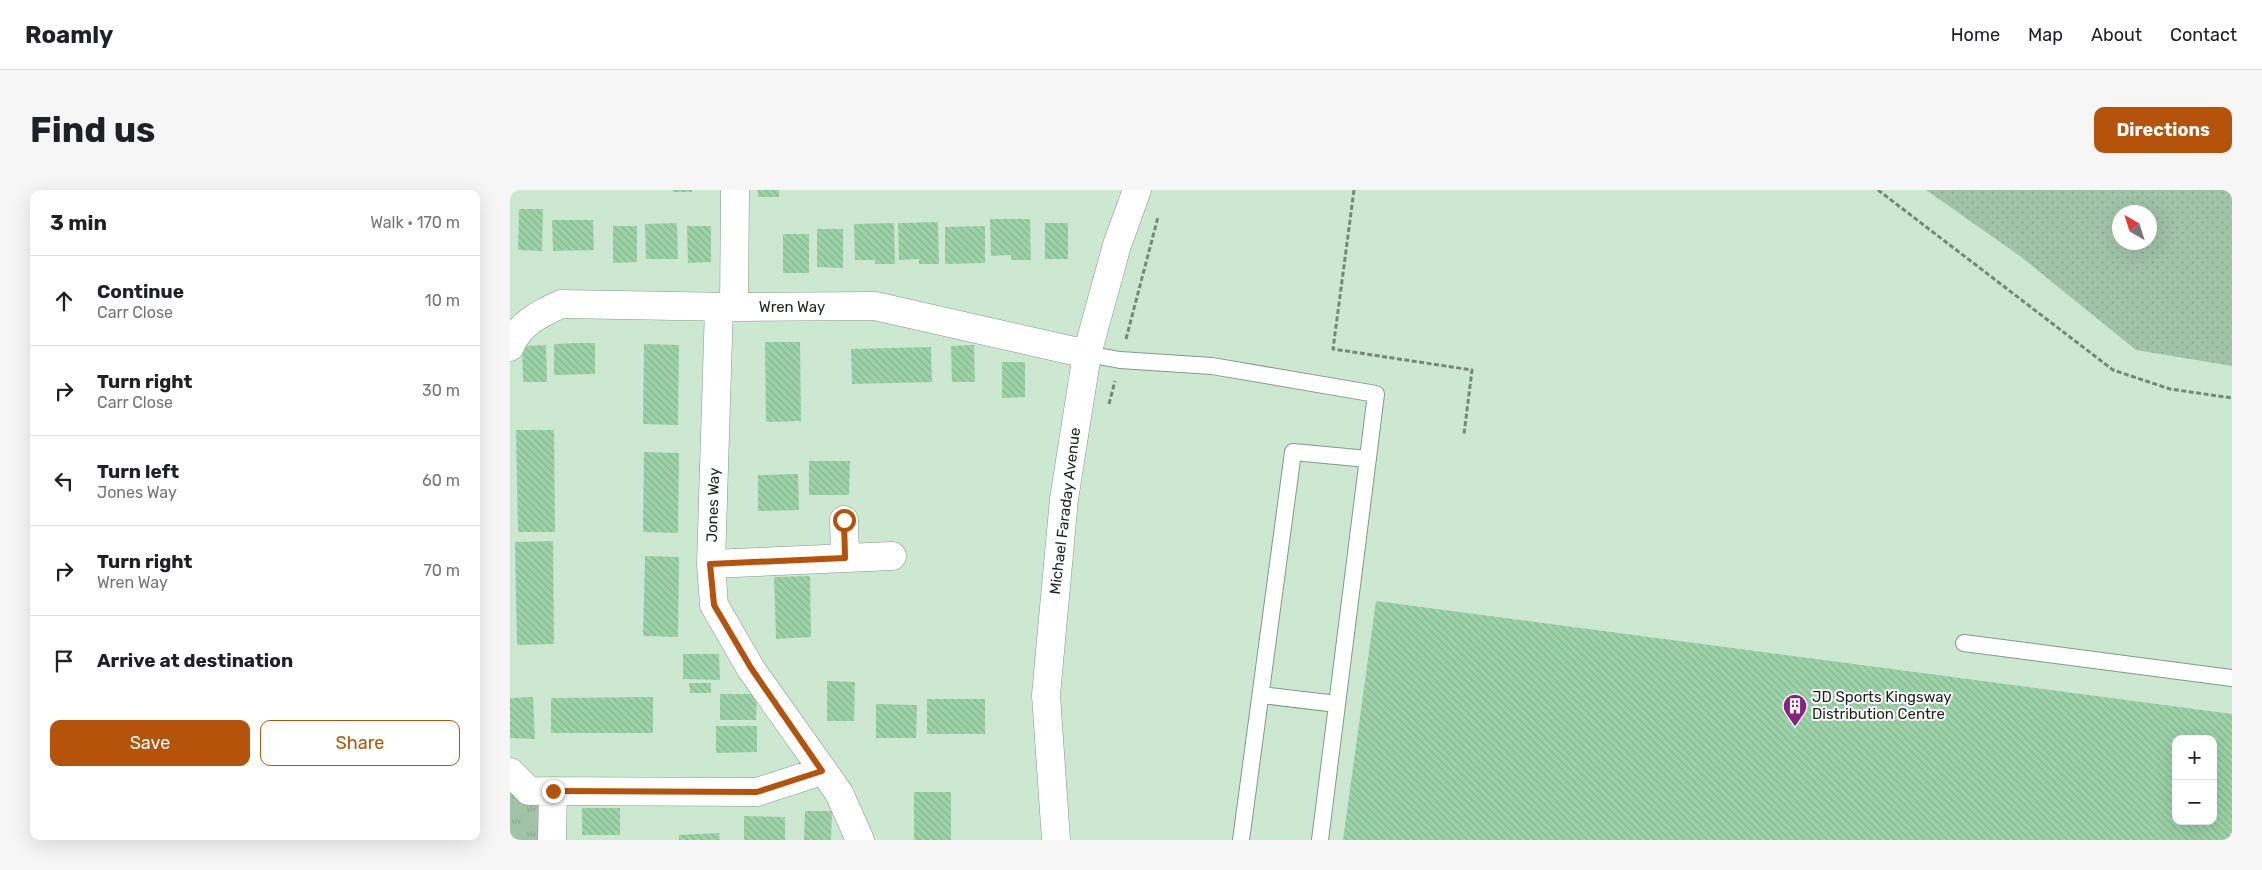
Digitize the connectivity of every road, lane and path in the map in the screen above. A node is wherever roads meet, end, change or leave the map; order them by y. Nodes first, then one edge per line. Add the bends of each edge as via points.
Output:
1 (735, 190) edge
2 (1137, 190) edge
3 (1354, 190) edge
4 (1878, 190) edge
5 (1161, 209) dead end
6 (727, 307) junction
7 (510, 347) edge
8 (1087, 354) junction
9 (1120, 360) junction
10 (2232, 398) edge
11 (1106, 414) dead end
12 (1464, 434) dead end
13 (1368, 459) junction
14 (844, 520) dead end
15 (892, 556) dead end
16 (845, 558) junction
17 (710, 564) junction
18 (1964, 643) dead end
19 (2232, 678) edge
20 (1261, 695) junction
21 (1337, 704) junction
22 (822, 771) junction
23 (510, 772) edge
24 (553, 791) junction
25 (552, 840) edge
26 (860, 840) edge
27 (1056, 840) edge
28 (1241, 840) edge
29 (1320, 840) edge

1 - 6 street, Jones Way
2 - 8 street, Michael Faraday Avenue via 1117,245
3 - 12 path via 1333,349 1472,370
4 - 10 path via 2113,370 2170,389
5 - 9 path
6 - 7 street, Wren Way via 560,304 536,316 515,334
6 - 8 street, Wren Way via 875,306
6 - 17 street, Jones Way
8 - 9 lane
8 - 27 street, Michael Faraday Avenue via 1064,499 1046,695
9 - 11 path
9 - 13 lane via 1212,366 1376,394
13 - 20 lane via 1293,452
13 - 21 lane
14 - 16 street
15 - 16 street
16 - 17 street
17 - 22 street, Jones Way via 714,605 751,668
18 - 19 lane
20 - 21 lane
20 - 28 lane
21 - 29 lane
22 - 24 street via 757,792
22 - 26 street, Jones Way via 839,793
23 - 24 street via 529,791
24 - 25 street

